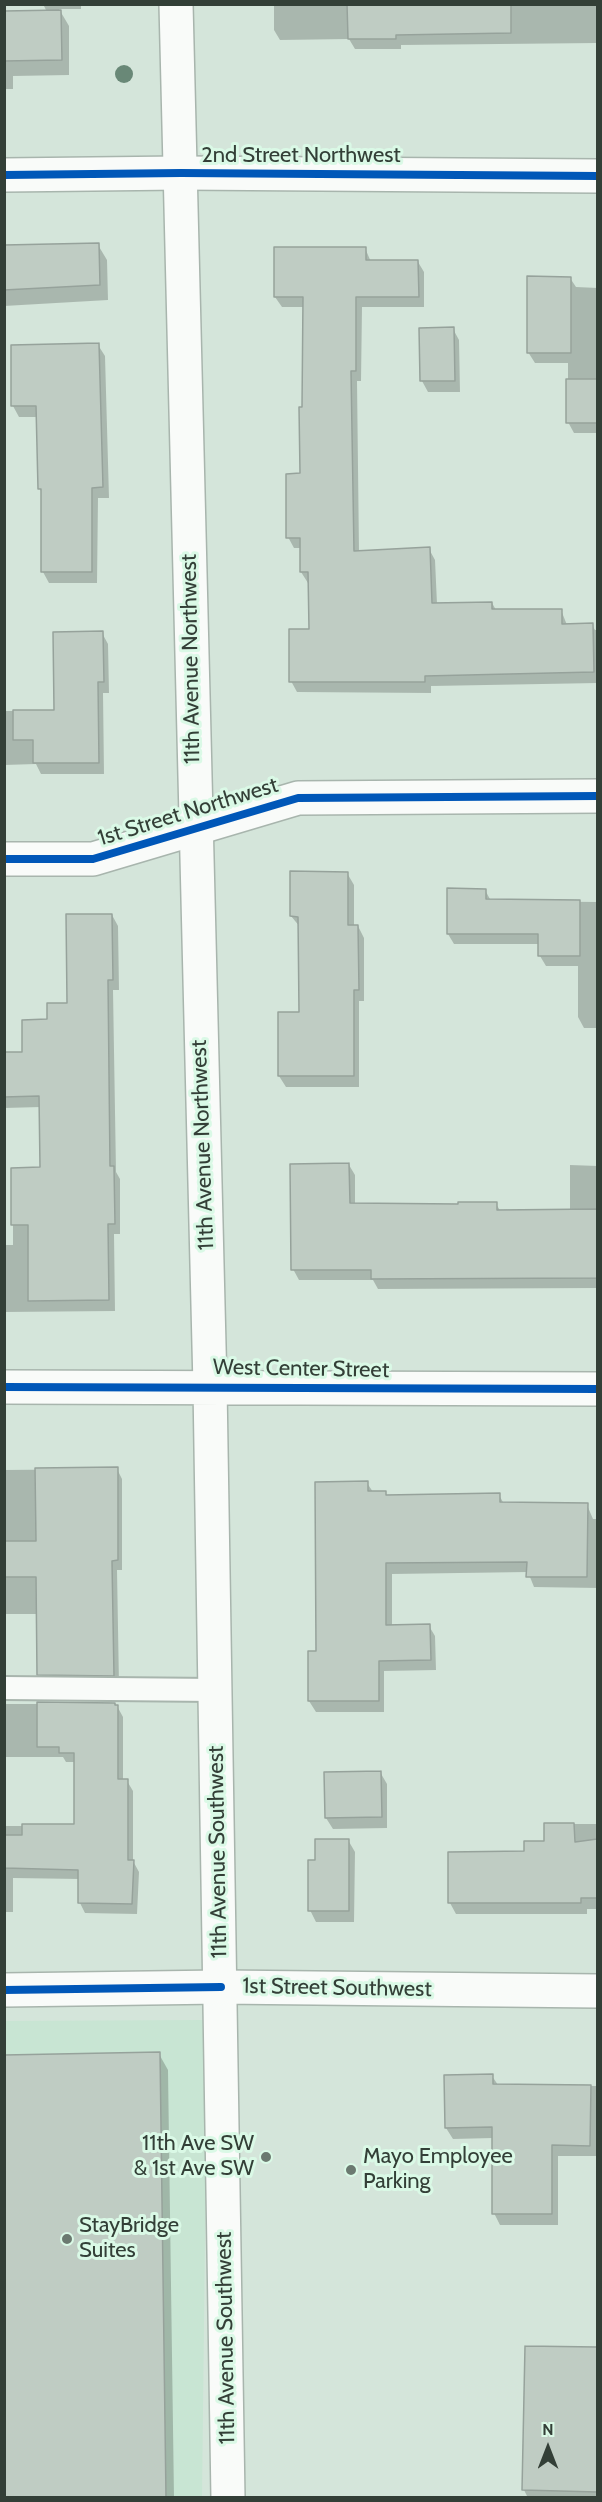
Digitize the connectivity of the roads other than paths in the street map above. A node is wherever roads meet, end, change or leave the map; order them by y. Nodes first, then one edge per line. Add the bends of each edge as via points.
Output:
1 (176, 4) edge
2 (181, 173) junction
3 (4, 175) edge
4 (597, 176) edge
5 (597, 796) edge
6 (195, 827) junction
7 (4, 859) edge
8 (210, 1386) junction
9 (4, 1387) edge
10 (597, 1389) edge
11 (4, 1688) edge
12 (215, 1690) junction
13 (221, 1987) junction
14 (4, 1990) edge
15 (597, 1991) edge
16 (228, 2498) edge

1 - 2 main road, 11th Avenue Northwest
2 - 3 main road, 2nd Street Northwest
2 - 4 main road, 2nd Street Northwest
2 - 6 main road, 11th Avenue Northwest
5 - 6 main road, 1st Street Northwest via 298,798
6 - 7 main road, 1st Street Northwest via 93,859
6 - 8 main road, 11th Avenue Northwest
8 - 9 main road, West Center Street
8 - 10 main road, West Center Street
8 - 12 main road, 11th Avenue Southwest
11 - 12 lane
12 - 13 main road, 11th Avenue Southwest
13 - 14 main road, 1st Street Southwest
13 - 15 main road, 1st Street Southwest
13 - 16 main road, 11th Avenue Southwest

